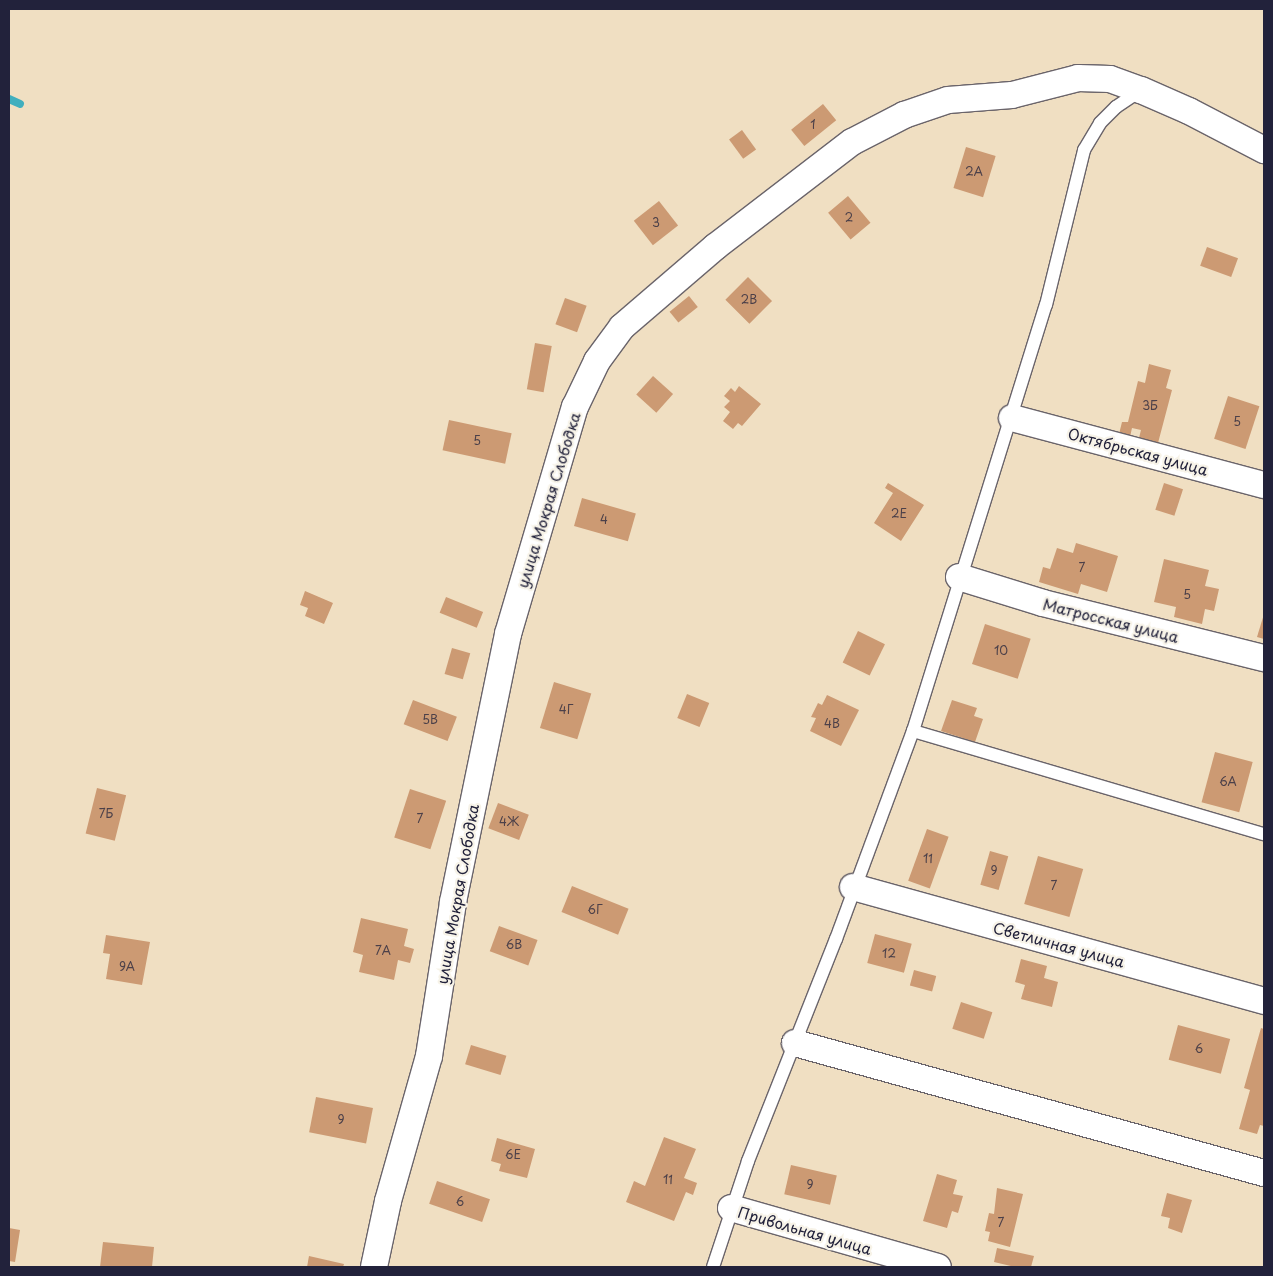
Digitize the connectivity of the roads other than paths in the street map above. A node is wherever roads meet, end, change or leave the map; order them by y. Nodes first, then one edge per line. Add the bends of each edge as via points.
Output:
1 (1141, 90) junction
2 (1264, 150) edge
3 (1012, 418) junction
4 (1264, 485) edge
5 (959, 577) junction
6 (1264, 658) edge
7 (913, 731) junction
8 (1264, 834) edge
9 (853, 887) junction
10 (1264, 1001) edge
11 (795, 1043) junction
12 (1264, 1173) edge
13 (731, 1208) junction
14 (374, 1267) edge
15 (713, 1267) edge
16 (938, 1267) edge

1 - 2 street, улица Мокрая Слободка
1 - 3 lane via 1100,123 1084,150 1046,304
1 - 14 street, улица Мокрая Слободка via 1110,79 1078,78 1012,94 948,100 904,114 852,142 715,247 622,327 597,361 575,407 508,634 453,902 429,1056 388,1201
3 - 4 street, Октябрьская улица
3 - 5 lane
5 - 6 street, Матросская улица via 1043,603
5 - 7 lane
7 - 8 lane
7 - 9 lane
9 - 10 street, Светличная улица
9 - 11 lane
11 - 12 street
11 - 13 lane
13 - 15 lane
13 - 16 street, Привольная улица

